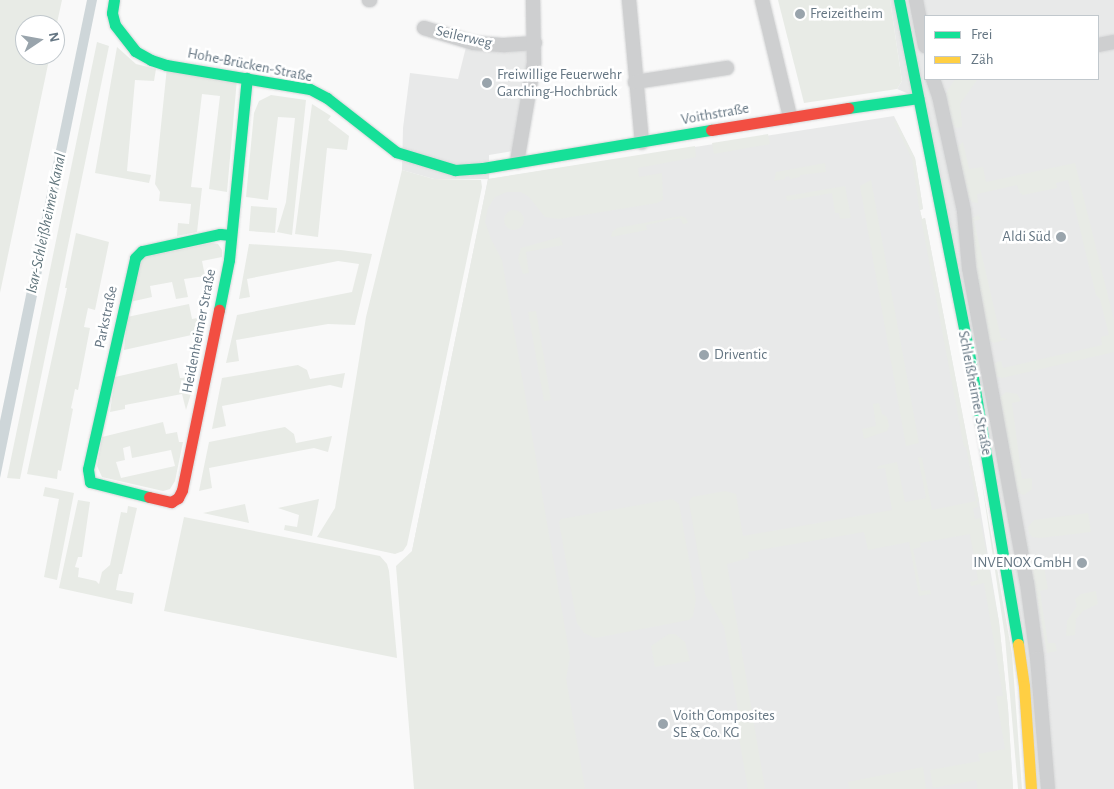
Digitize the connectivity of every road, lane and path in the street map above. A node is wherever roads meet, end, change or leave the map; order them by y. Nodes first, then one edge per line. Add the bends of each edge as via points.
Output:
1 (114, 0) edge
2 (532, 0) edge
3 (629, 0) edge
4 (762, 0) edge
5 (899, 0) edge
6 (916, 0) edge
7 (424, 28) dead end
8 (924, 41) edge
9 (534, 42) junction
10 (1114, 42) edge
11 (1099, 45) edge
12 (727, 68) dead end
13 (247, 78) junction
14 (933, 80) edge
15 (636, 82) junction
16 (918, 98) junction
17 (790, 117) junction
18 (642, 142) junction
19 (517, 162) junction
20 (231, 235) junction
21 (90, 482) joint
22 (1031, 789) edge
23 (1048, 789) edge

1 - 13 street, Hohe-Brücken-Straße via 112,13 115,25 135,51 166,65
2 - 9 street
3 - 15 street
4 - 17 street
5 - 16 street, Schleißheimer Straße
6 - 8 street
7 - 9 street, Seilerweg via 474,43 505,45
9 - 19 street via 528,107
10 - 11 street
12 - 15 street
13 - 19 street, Hohe-Brücken-Straße via 310,89 327,98 396,152 423,162 455,170
13 - 20 street, Heidenheimer Straße
14 - 23 street, Schleißheimer Straße via 964,211 969,268 1027,583
15 - 18 street
16 - 17 street, Voithstraße
16 - 22 street, Schleißheimer Straße via 970,360 1013,603 1024,686
17 - 18 street, Voithstraße
18 - 19 street, Voithstraße
20 - 21 street, Parkstraße via 220,234 142,251 135,258 88,469
20 - 21 street, Heidenheimer Straße via 229,260 178,498 171,502

